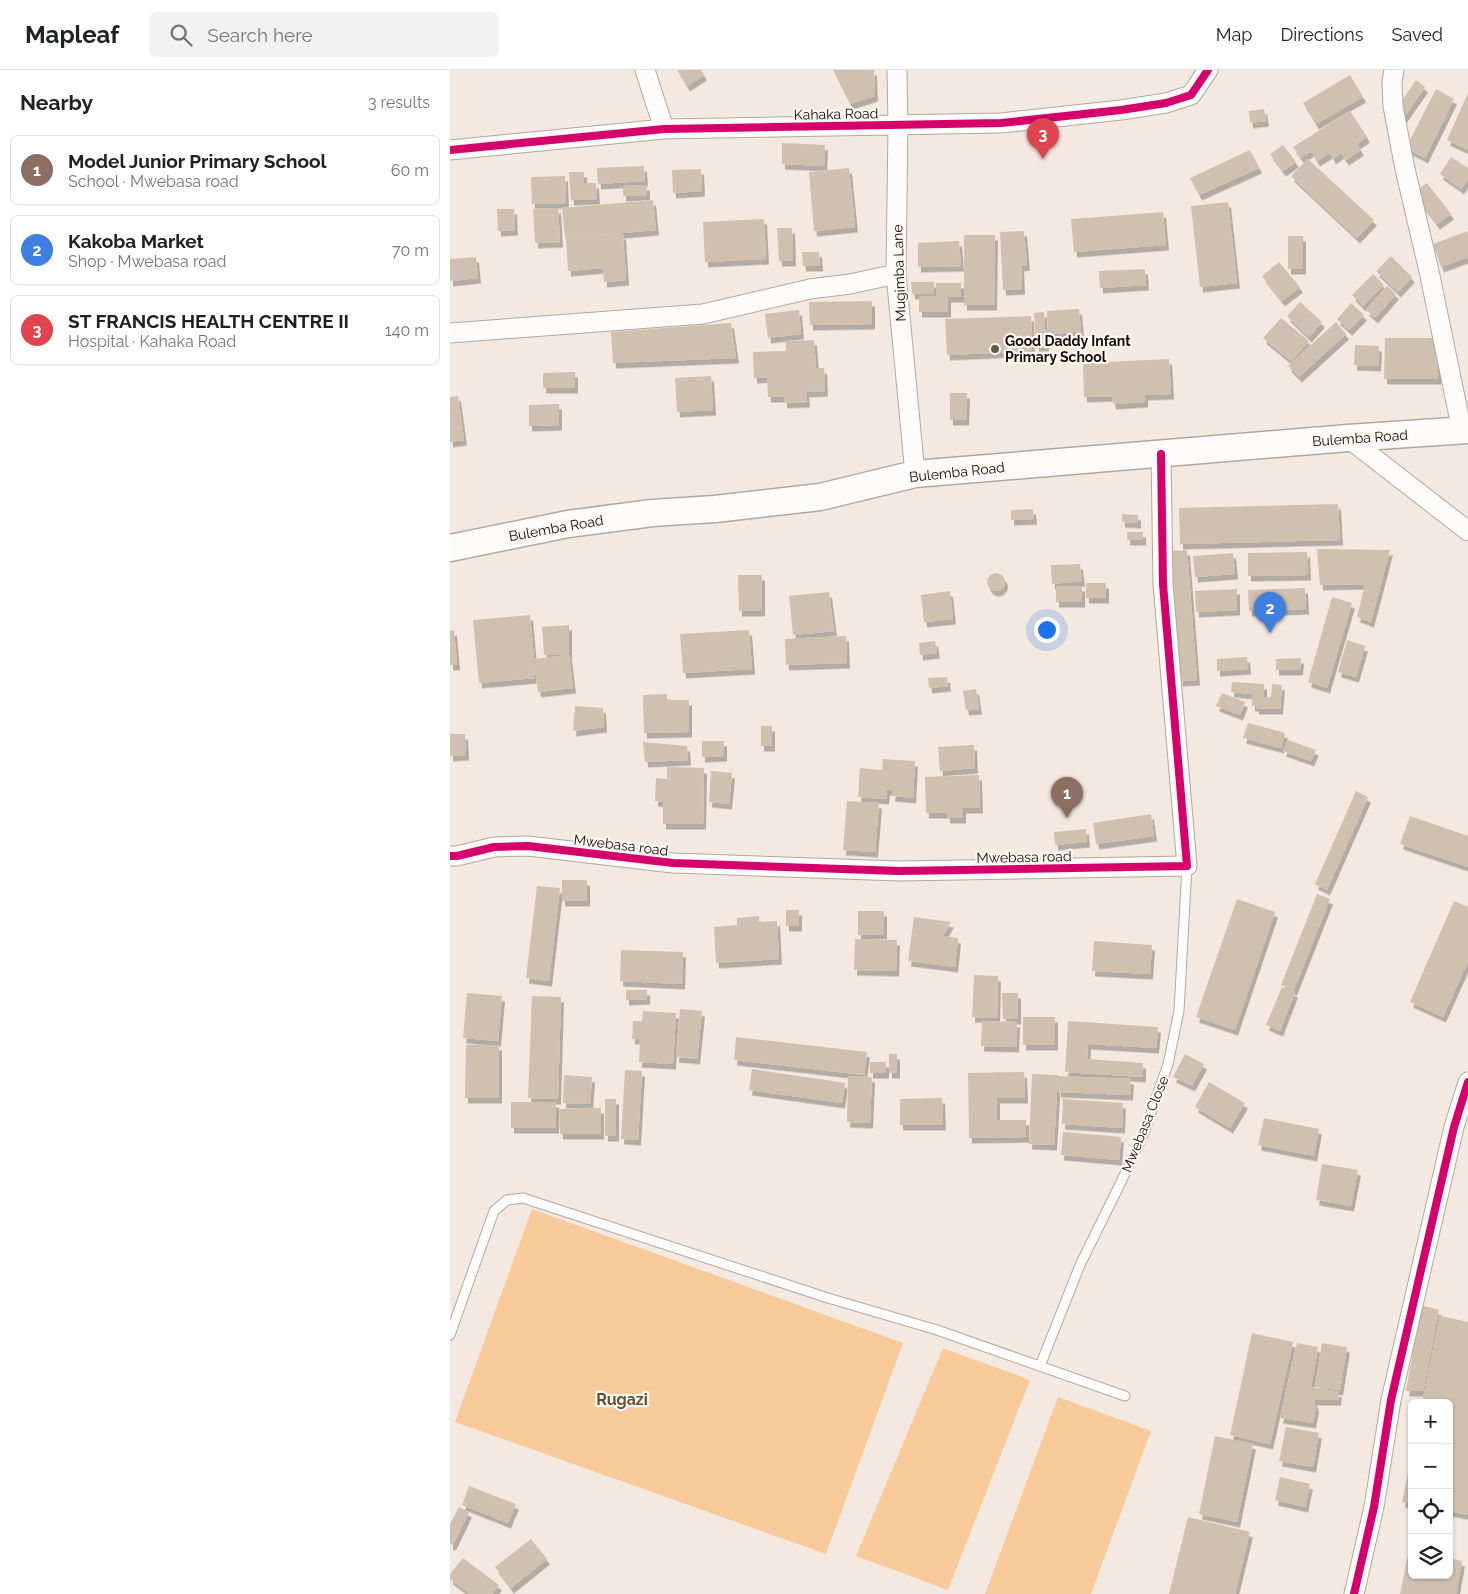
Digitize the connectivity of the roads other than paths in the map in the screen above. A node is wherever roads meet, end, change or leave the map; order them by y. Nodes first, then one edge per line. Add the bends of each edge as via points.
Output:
1 (646, 70) edge
2 (897, 70) edge
3 (1208, 70) edge
4 (1394, 70) edge
5 (898, 125) junction
6 (664, 130) junction
7 (450, 150) edge
8 (896, 274) junction
9 (450, 333) edge
10 (1465, 431) edge
11 (1348, 438) junction
12 (1161, 454) junction
13 (915, 474) junction
14 (1468, 531) edge
15 (450, 548) edge
16 (450, 856) edge
17 (1186, 866) junction
18 (1468, 1082) edge
19 (450, 1335) edge
20 (1040, 1366) junction
21 (1125, 1396) dead end
22 (1354, 1594) edge

1 - 6 street
2 - 5 street, Mugimba Lane
3 - 5 street, Kahaka Road via 1191,95 1166,103 1002,123
4 - 10 street via 1393,106
5 - 6 street, Kahaka Road
5 - 8 street, Mugimba Lane
6 - 7 street, Kahaka Road
8 - 9 street via 703,314
8 - 13 street, Mugimba Lane
10 - 11 main road, Bulemba Road
11 - 12 main road, Bulemba Road
11 - 14 street
12 - 13 main road, Bulemba Road
12 - 17 street via 1162,584
13 - 15 main road, Bulemba Road via 820,497 568,524
16 - 17 street, Mwebasa road via 494,847 528,846 673,863 900,871
17 - 20 lane, Mwebasa Close via 1179,1011 1168,1064 1144,1133 1080,1265
18 - 22 street via 1454,1127 1392,1400 1374,1508
19 - 20 lane via 494,1211 507,1200 523,1198
20 - 21 lane

